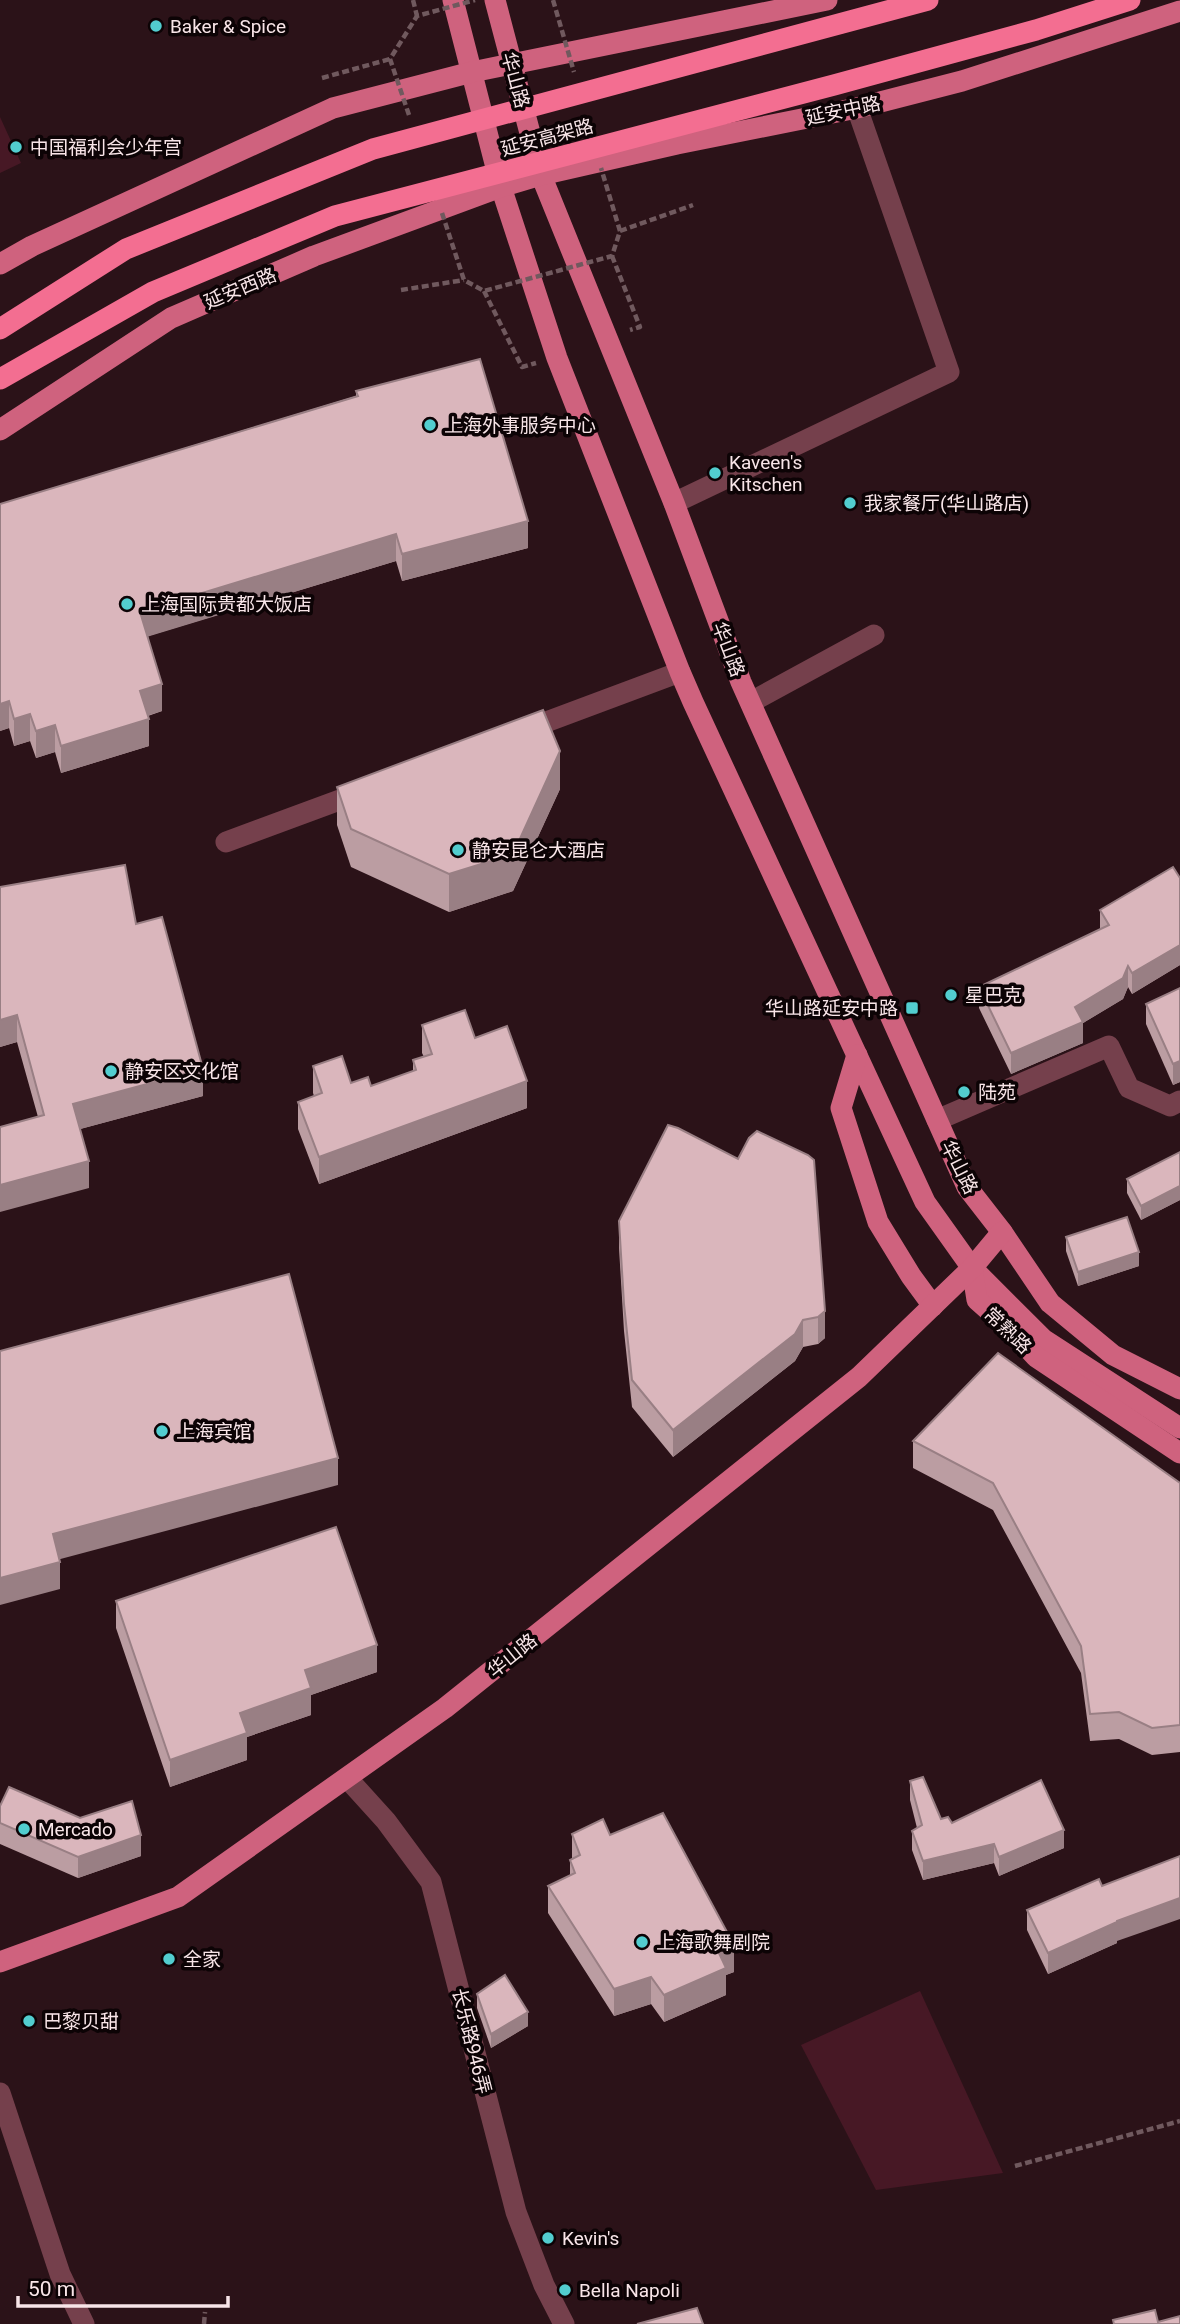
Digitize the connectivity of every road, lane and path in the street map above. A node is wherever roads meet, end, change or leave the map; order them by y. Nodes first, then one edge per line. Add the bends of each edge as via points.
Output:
1 (413, 0) edge
2 (453, 0) edge
3 (495, 0) edge
4 (827, 0) edge
5 (929, 0) edge
6 (1130, 0) edge
7 (1180, 11) edge
8 (417, 16) dead end
9 (390, 59) dead end
10 (513, 65) junction
11 (472, 72) junction
12 (322, 78) dead end
13 (857, 108) junction
14 (541, 175) junction
15 (501, 187) junction
16 (694, 205) dead end
17 (620, 231) dead end
18 (612, 256) dead end
19 (0, 264) edge
20 (464, 280) dead end
21 (401, 290) dead end
22 (484, 291) dead end
23 (640, 327) dead end
24 (0, 329) edge
25 (523, 367) dead end
26 (0, 379) edge
27 (0, 430) edge
28 (674, 503) junction
29 (874, 635) dead end
30 (680, 671) junction
31 (751, 702) junction
32 (499, 740) edge
33 (382, 784) edge
34 (226, 842) dead end
35 (857, 1055) junction
36 (1180, 1101) edge
37 (937, 1120) junction
38 (1002, 1232) junction
39 (972, 1268) junction
40 (933, 1306) junction
41 (1180, 1389) edge
42 (1180, 1428) edge
43 (1180, 1453) edge
44 (347, 1778) junction
45 (0, 1962) edge
46 (0, 2093) edge
47 (1180, 2121) edge
48 (1015, 2166) dead end
49 (205, 2312) dead end
50 (84, 2324) edge
51 (204, 2324) edge
52 (564, 2324) edge

1 - 8 path
2 - 11 main road, 华山路
3 - 10 main road, 华山路
4 - 10 main road
5 - 24 highway, 延安高架路, bridge via 373,149 126,249
6 - 26 highway, 延安高架路, bridge via 834,85 335,216 153,292
7 - 13 main road, 延安中路 via 962,81
9 - 12 path
10 - 11 main road
10 - 14 main road, 华山路
11 - 15 main road, 华山路
11 - 19 main road via 333,108
13 - 14 main road, 延安中路
13 - 28 street via 949,372
14 - 15 main road, 延安中路
14 - 28 main road, 华山路
15 - 27 main road, 延安西路 via 314,256 171,318
15 - 30 main road, 华山路 via 557,358
16 - 17 path
18 - 23 path
20 - 21 path
22 - 25 path
28 - 31 main road, 华山路
29 - 31 street
30 - 32 street
30 - 35 main road, 华山路
31 - 37 main road, 华山路
33 - 34 street
35 - 39 main road, 华山路 via 925,1202
35 - 40 main road via 841,1108 878,1222
36 - 37 street via 1170,1106 1129,1088 1109,1046
37 - 38 main road, 华山路 via 967,1187
38 - 39 main road, 华山路
38 - 41 main road via 1051,1303 1113,1355
39 - 40 main road, 华山路
39 - 42 main road, 常熟路 via 1043,1339
39 - 43 main road, 常熟路 via 977,1300 1036,1357
40 - 44 main road, 华山路 via 859,1377 445,1708
44 - 45 main road, 华山路 via 178,1897
44 - 52 street, 长乐路946弄 via 431,1882 516,2212
46 - 50 street via 60,2274
47 - 48 path
49 - 51 path

